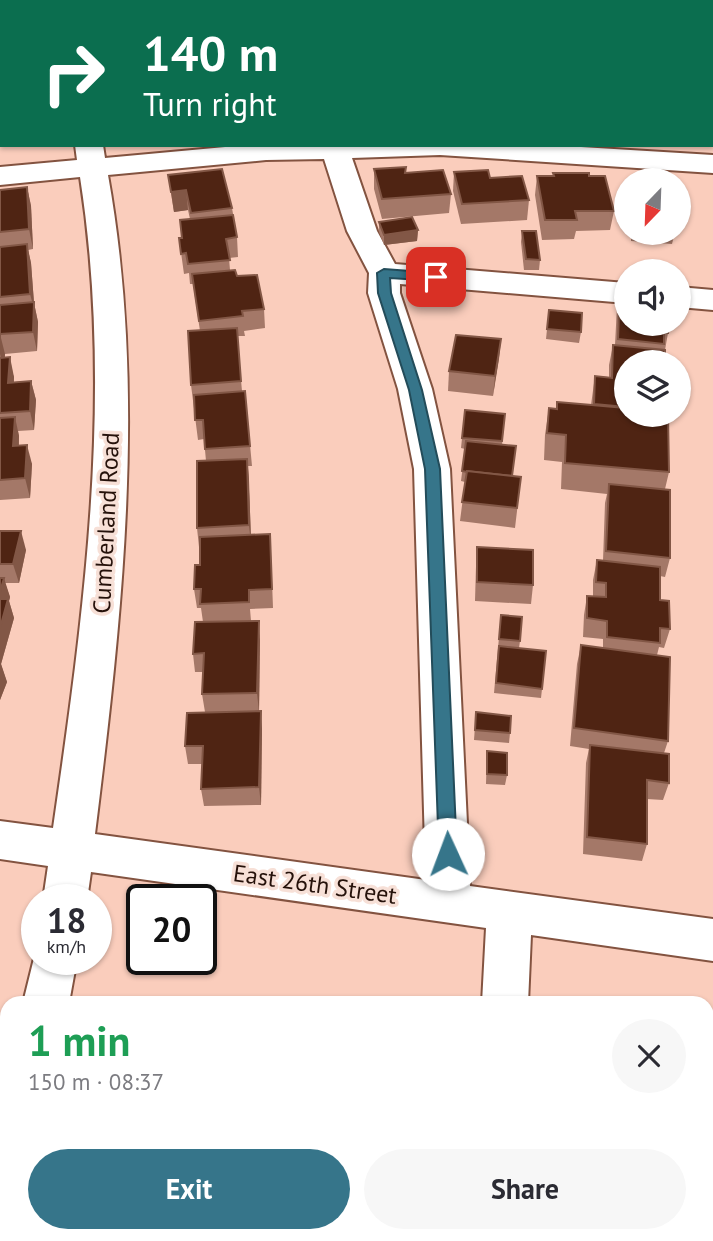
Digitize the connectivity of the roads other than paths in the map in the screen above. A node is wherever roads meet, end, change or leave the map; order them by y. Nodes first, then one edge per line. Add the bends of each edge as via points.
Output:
1 (335, 147) edge
2 (90, 156) edge
3 (713, 164) edge
4 (0, 176) edge
5 (384, 273) junction
6 (614, 292) edge
7 (691, 298) edge
8 (713, 300) edge
9 (0, 840) edge
10 (73, 850) junction
11 (68, 884) edge
12 (449, 902) junction
13 (510, 910) junction
14 (713, 940) edge
15 (51, 975) edge
16 (47, 996) edge
17 (505, 996) edge

1 - 2 street
1 - 3 street via 440,147
1 - 5 street via 362,231
2 - 4 street
2 - 10 street, Cumberland Road via 110,302 111,473 96,667
5 - 6 street
5 - 12 street via 384,293 415,390 432,469
7 - 8 street
9 - 10 street, East 26th Street
10 - 11 street, Cumberland Road
10 - 12 street, East 26th Street
12 - 13 street, East 26th Street
13 - 14 street, East 26th Street
13 - 17 street
15 - 16 street

